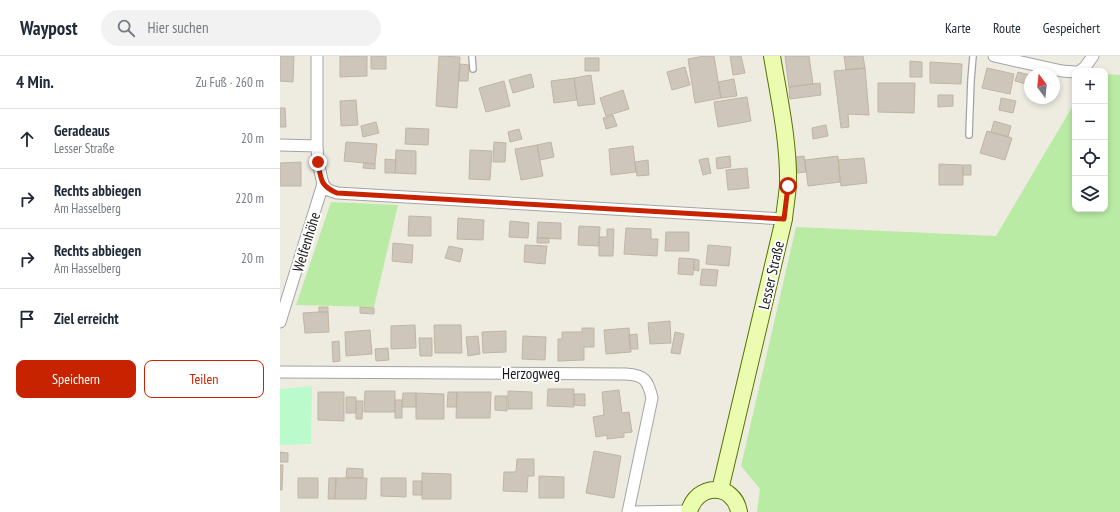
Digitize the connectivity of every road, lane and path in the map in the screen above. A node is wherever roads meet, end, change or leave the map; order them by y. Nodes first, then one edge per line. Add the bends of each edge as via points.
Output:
1 (317, 56) edge
2 (472, 56) edge
3 (772, 56) edge
4 (973, 56) edge
5 (994, 56) edge
6 (1093, 56) edge
7 (1084, 68) edge
8 (473, 70) dead end
9 (1072, 72) edge
10 (970, 135) dead end
11 (280, 145) edge
12 (317, 146) junction
13 (323, 184) junction
14 (784, 219) junction
15 (284, 297) edge
16 (280, 322) edge
17 (280, 372) edge
18 (720, 490) junction
19 (628, 512) edge
20 (632, 512) edge
21 (689, 512) edge
22 (739, 512) edge

1 - 12 street
2 - 8 lane
3 - 14 street, Lesser Straße via 788,168
4 - 10 lane
5 - 9 street
6 - 7 street
11 - 12 street
12 - 13 street
13 - 14 street via 328,190 337,193
13 - 15 street, Welfenhöhe
14 - 18 street, Lesser Straße
15 - 16 street, Welfenhöhe
17 - 19 street, Herzogweg via 626,374 643,378 652,398
18 - 21 street via 700,494 693,501
18 - 22 street via 736,501
20 - 21 street

